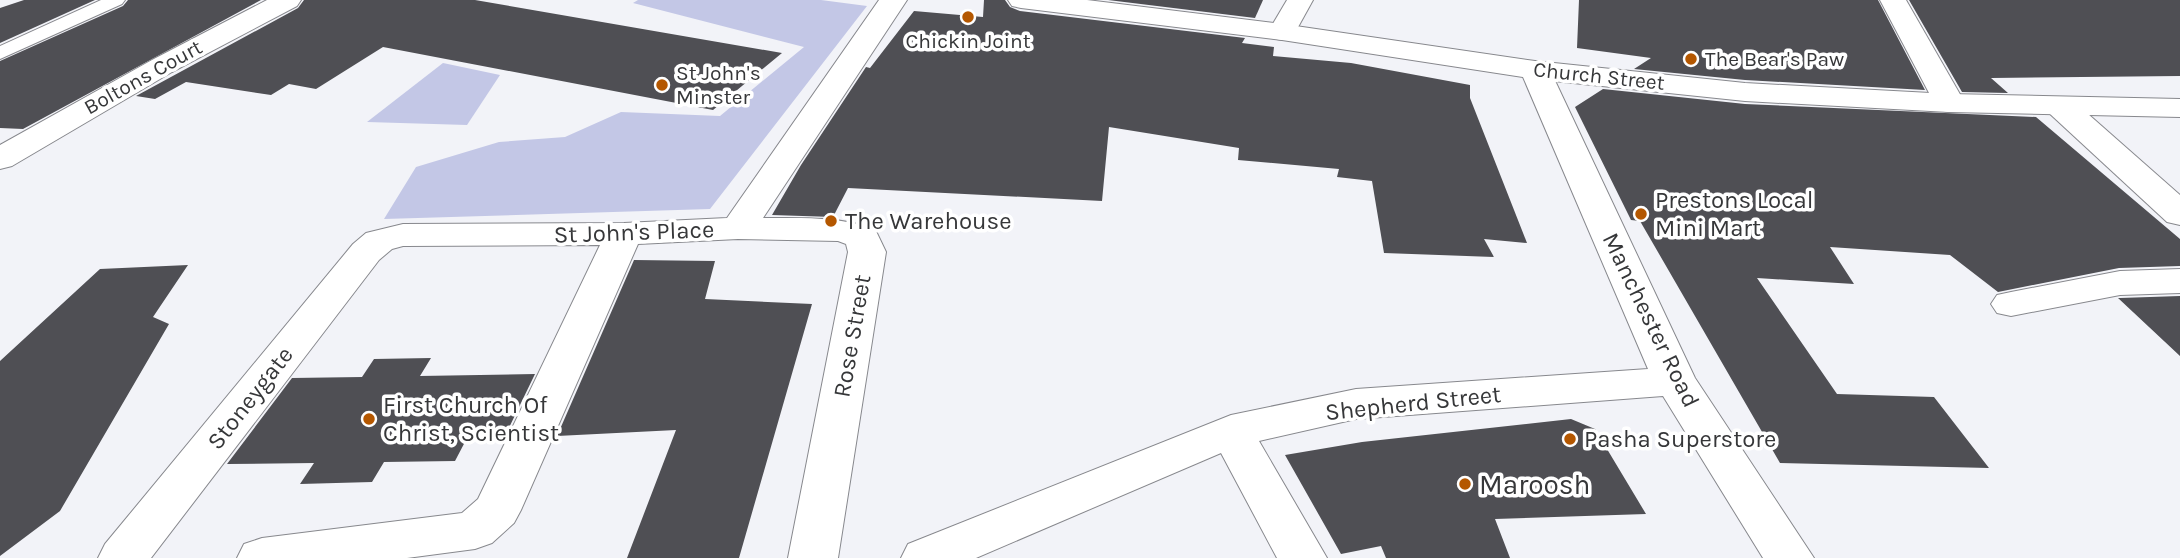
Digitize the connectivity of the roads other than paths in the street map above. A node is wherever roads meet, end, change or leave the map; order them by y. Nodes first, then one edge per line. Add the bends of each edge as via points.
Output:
1 (116, 0) edge
2 (288, 0) edge
3 (894, 0) edge
4 (1021, 0) edge
5 (1300, 0) edge
6 (1893, 0) edge
7 (1282, 32) junction
8 (0, 53) edge
9 (1535, 70) junction
10 (1949, 103) junction
11 (2060, 106) junction
12 (2180, 108) edge
13 (0, 159) edge
14 (2180, 214) edge
15 (738, 228) junction
16 (624, 234) junction
17 (379, 241) joint
18 (2180, 282) edge
19 (2011, 304) dead end
20 (1675, 381) junction
21 (1231, 430) junction
22 (123, 558) edge
23 (262, 558) edge
24 (813, 558) edge
25 (926, 558) edge
26 (1302, 558) edge
27 (1789, 558) edge

1 - 8 lane
2 - 13 street, Boltons Court
3 - 15 street, St John's Place
4 - 7 street, Church Street
5 - 7 street
6 - 10 street
7 - 9 street, Church Street
9 - 10 street, Church Street via 1745,92
9 - 20 street, Manchester Road
10 - 11 street, Church Street
11 - 12 street, Church Street
11 - 14 street
15 - 16 street, St John's Place
15 - 24 street, Rose Street via 842,230 862,237 867,252
16 - 17 street, St John's Place via 403,235
16 - 23 street via 497,510 475,530
17 - 22 street, Stoneygate
18 - 19 street via 2120,283
20 - 21 street, Shepherd Street via 1356,404
20 - 27 street, Manchester Road
21 - 25 street, Shepherd Street
21 - 26 street

